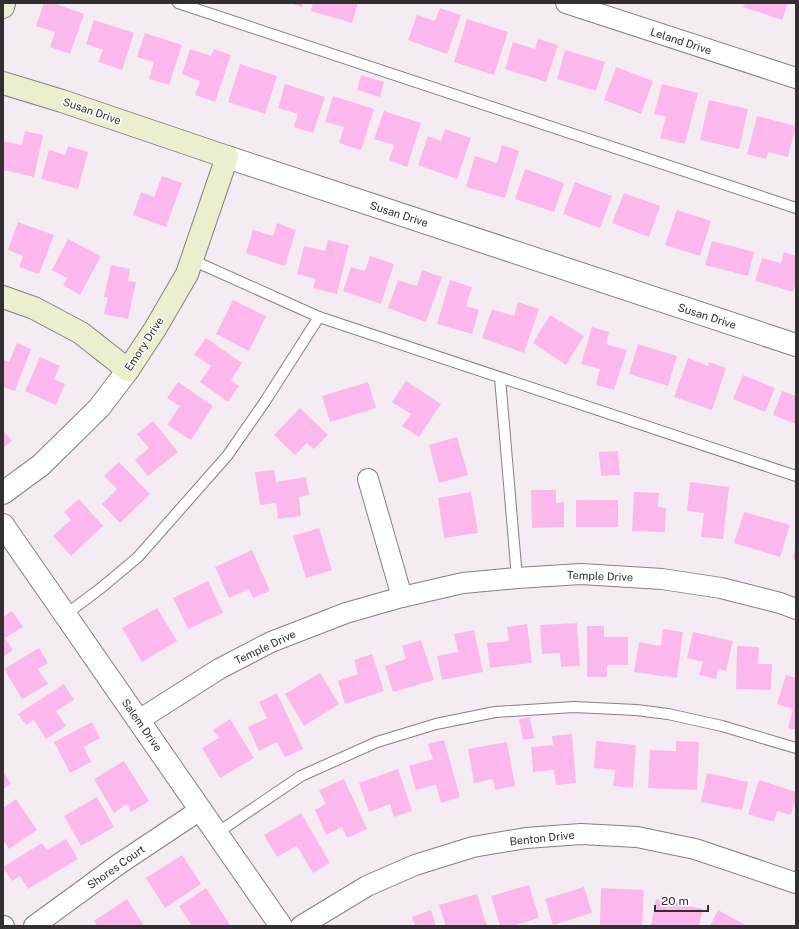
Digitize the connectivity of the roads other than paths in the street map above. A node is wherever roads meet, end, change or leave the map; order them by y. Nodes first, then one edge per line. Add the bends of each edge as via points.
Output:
1 (4, 3) edge
2 (178, 3) edge
3 (566, 3) edge
4 (3, 7) edge
5 (796, 78) edge
6 (3, 83) edge
7 (227, 157) junction
8 (796, 208) edge
9 (192, 260) junction
10 (3, 298) edge
11 (319, 317) junction
12 (796, 345) edge
13 (128, 370) junction
14 (500, 378) junction
15 (796, 476) edge
16 (368, 479) dead end
17 (3, 493) edge
18 (3, 525) edge
19 (517, 578) junction
20 (402, 597) junction
21 (796, 609) edge
22 (65, 615) junction
23 (139, 720) junction
24 (796, 748) edge
25 (200, 810) junction
26 (217, 833) junction
27 (796, 883) edge
28 (34, 926) edge
29 (281, 926) edge
30 (301, 926) edge

1 - 4 main road
2 - 8 lane
3 - 5 street, Leland Drive
6 - 7 main road, Susan Drive
7 - 9 main road, Emory Drive
7 - 12 street, Susan Drive
9 - 11 lane
9 - 13 main road, Emory Drive via 187,274 155,329
10 - 13 main road via 34,308 81,333
11 - 14 lane
11 - 22 lane via 227,456 138,556
13 - 17 street, Emory Drive via 99,408 41,465
14 - 15 lane
14 - 19 lane
16 - 20 street
18 - 22 street, Salem Drive
19 - 20 street, Temple Drive via 463,583
19 - 21 street, Temple Drive via 581,574 662,579 721,588
20 - 23 street, Temple Drive via 346,612 272,642 219,669
22 - 23 street, Salem Drive
23 - 25 street, Salem Drive
24 - 26 lane via 722,726 636,710 574,707 495,712 436,724 377,742 301,776
25 - 26 street, Salem Drive
25 - 28 street, Shores Court via 119,864
26 - 29 street, Salem Drive
27 - 30 street, Benton Drive via 695,849 637,837 581,834 526,838 473,847 415,865 367,886

